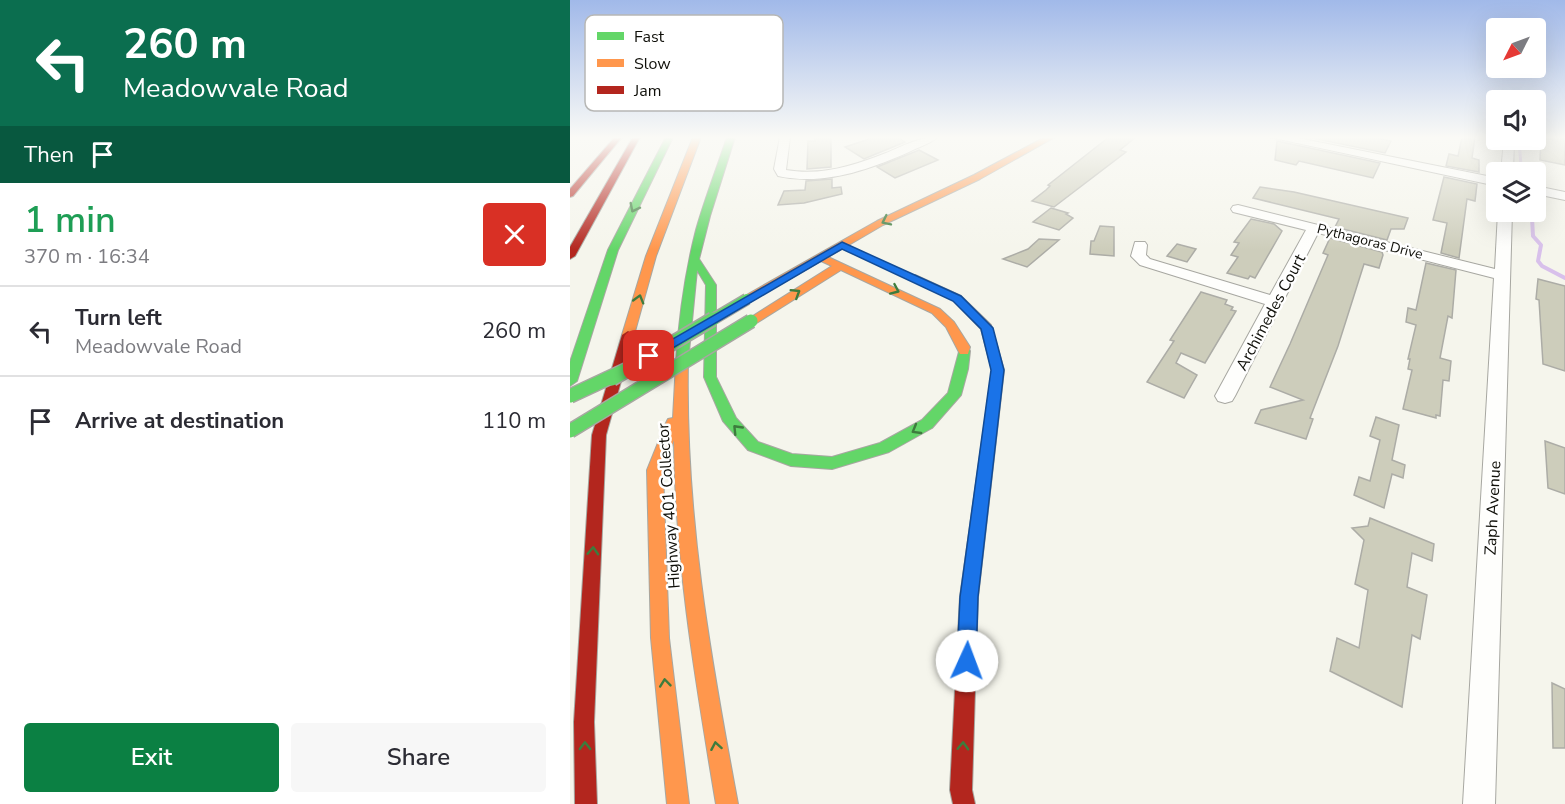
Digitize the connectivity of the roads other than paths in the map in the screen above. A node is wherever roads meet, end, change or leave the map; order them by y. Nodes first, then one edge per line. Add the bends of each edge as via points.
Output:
1 (587, 175) edge
2 (617, 175) edge
3 (651, 175) edge
4 (683, 175) edge
5 (720, 175) edge
6 (788, 175) edge
7 (813, 175) edge
8 (982, 175) edge
9 (1459, 175) edge
10 (977, 177) junction
11 (1486, 180) edge
12 (1546, 192) edge
13 (570, 194) edge
14 (1565, 196) edge
15 (1238, 209) dead end
16 (1505, 222) edge
17 (906, 226) dead end
18 (1314, 228) junction
19 (842, 245) junction
20 (1140, 245) dead end
21 (570, 256) edge
22 (695, 256) junction
23 (822, 257) junction
24 (851, 260) junction
25 (904, 273) dead end
26 (1502, 274) junction
27 (1275, 302) junction
28 (630, 368) junction
29 (570, 381) edge
30 (570, 396) edge
31 (1225, 396) dead end
32 (570, 405) edge
33 (678, 412) junction
34 (570, 431) edge
35 (586, 804) edge
36 (678, 804) edge
37 (727, 804) edge
38 (963, 804) edge
39 (1479, 804) edge

1 - 13 main road
2 - 21 main road
3 -> 29 main road via 613,250
35 -> 4 main road via 584,722 599,435 651,256
5 - 22 main road, Highway 401 Collector
6 - 7 street
8 - 10 main road
9 - 11 street
10 - 17 main road
10 -> 19 main road
12 - 14 street
15 - 18 street, Pythagoras Drive
16 - 26 street, Zaph Avenue
18 - 26 street, Pythagoras Drive
18 - 27 street, Archimedes Court
19 - 23 main road
19 - 24 main road
20 - 27 street via 1138,256 1144,262
24 -> 22 main road via 936,311 964,347 962,369 954,395 927,424 885,448 832,463 791,460 753,446 730,421 710,377 711,285
22 - 33 main road, Highway 401 Collector
23 - 24 main road
23 - 28 main road, bridge
34 -> 24 main road, bridge
38 -> 25 main road via 969,597 998,370 987,328 957,298
26 - 39 street, Zaph Avenue
27 - 31 street, Archimedes Court
28 - 30 main road, bridge
28 - 32 main road, bridge
36 -> 33 main road via 660,639 655,470
37 -> 33 main road, Highway 401 Collector via 695,624 681,498

